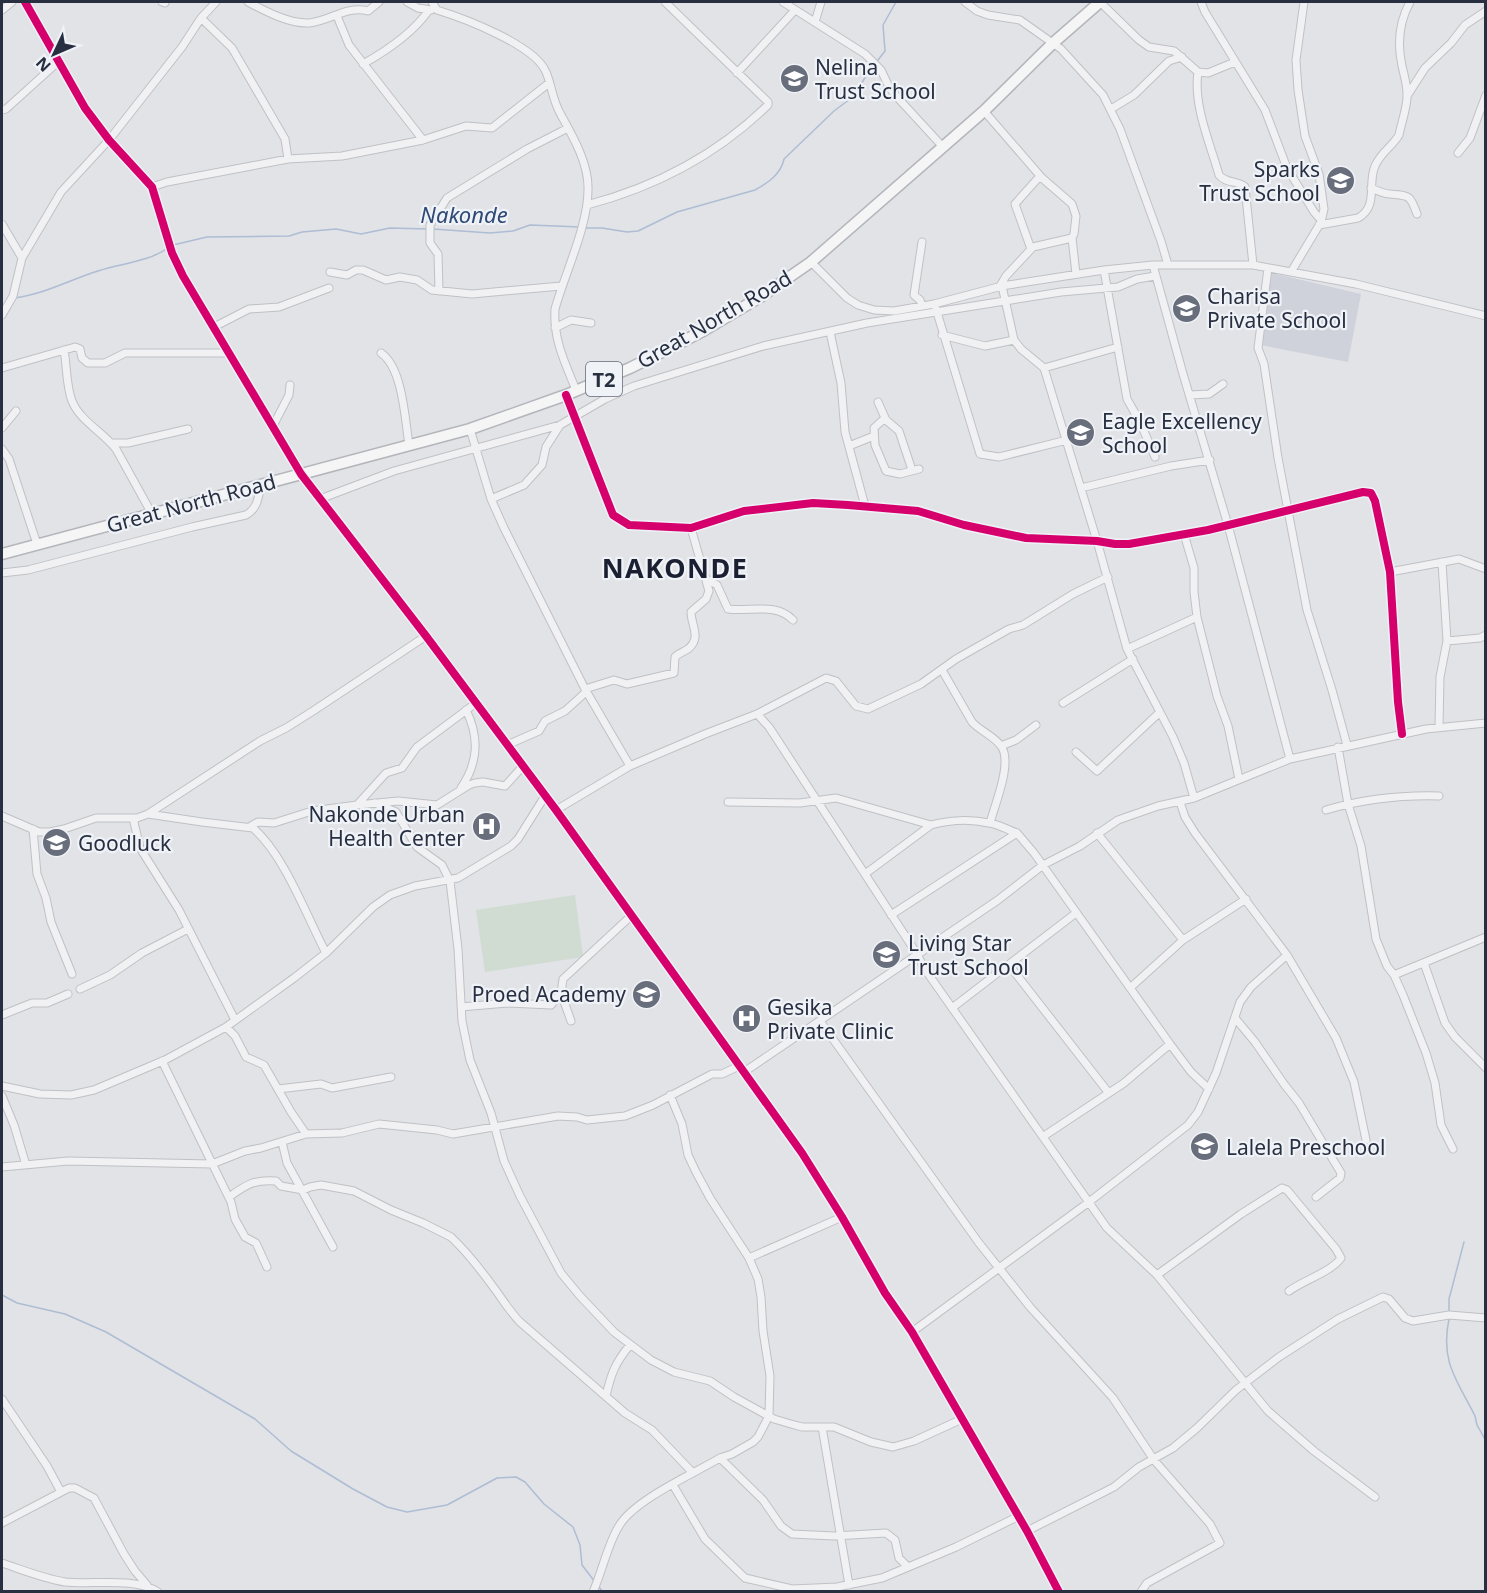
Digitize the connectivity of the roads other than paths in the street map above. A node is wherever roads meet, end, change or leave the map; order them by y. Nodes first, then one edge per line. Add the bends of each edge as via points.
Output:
1 (12, 2) edge
2 (25, 2) edge
3 (216, 2) edge
4 (248, 2) edge
5 (379, 2) edge
6 (407, 2) edge
7 (432, 2) edge
8 (665, 2) edge
9 (783, 2) edge
10 (821, 2) edge
11 (965, 2) edge
12 (1100, 2) edge
13 (1202, 2) edge
14 (1304, 2) edge
15 (1410, 2) edge
16 (795, 9) junction
17 (2, 10) edge
18 (433, 10) junction
19 (1485, 11) edge
20 (337, 16) junction
21 (201, 18) junction
22 (815, 22) junction
23 (1052, 44) junction
24 (1182, 57) junction
25 (58, 62) junction
26 (1235, 62) junction
27 (363, 64) junction
28 (1198, 72) junction
29 (737, 73) junction
30 (549, 83) junction
31 (1485, 94) edge
32 (1407, 96) junction
33 (1111, 109) junction
34 (2, 110) edge
35 (984, 111) junction
36 (568, 128) junction
37 (109, 140) junction
38 (423, 140) junction
39 (943, 147) junction
40 (1458, 153) dead end
41 (288, 159) junction
42 (1040, 176) junction
43 (152, 188) junction
44 (1371, 188) junction
45 (586, 205) junction
46 (1417, 214) dead end
47 (1320, 223) junction
48 (2, 224) edge
49 (1072, 238) junction
50 (922, 242) dead end
51 (1031, 249) junction
52 (22, 258) junction
53 (811, 262) junction
54 (1153, 265) junction
55 (1168, 266) junction
56 (1253, 266) junction
57 (1268, 268) junction
58 (1104, 270) junction
59 (330, 272) dead end
60 (1291, 272) junction
61 (1076, 274) junction
62 (1155, 276) junction
63 (561, 286) junction
64 (1001, 286) junction
65 (1107, 286) junction
66 (329, 288) dead end
67 (439, 291) junction
68 (1005, 301) junction
69 (934, 304) junction
70 (922, 306) junction
71 (936, 313) junction
72 (2, 315) edge
73 (1485, 316) edge
74 (591, 323) dead end
75 (214, 327) junction
76 (555, 328) junction
77 (830, 332) junction
78 (942, 335) junction
79 (1014, 340) junction
80 (1118, 347) junction
81 (64, 350) junction
82 (230, 353) junction
83 (381, 353) dead end
84 (2, 368) edge
85 (1044, 368) junction
86 (1223, 384) dead end
87 (290, 386) dead end
88 (571, 392) junction
89 (1190, 395) junction
90 (878, 402) dead end
91 (16, 411) dead end
92 (574, 417) junction
93 (885, 418) junction
94 (560, 425) junction
95 (273, 426) junction
96 (2, 428) edge
97 (188, 429) dead end
98 (470, 429) junction
99 (874, 436) junction
100 (1067, 440) junction
101 (112, 443) junction
102 (409, 445) junction
103 (849, 446) junction
104 (476, 448) junction
105 (2, 449) edge
106 (1155, 457) dead end
107 (5, 458) edge
108 (1210, 460) junction
109 (301, 474) junction
110 (261, 484) junction
111 (1081, 488) junction
112 (320, 499) junction
113 (491, 499) junction
114 (865, 506) junction
115 (1288, 511) junction
116 (152, 514) junction
117 (1228, 525) junction
118 (691, 528) junction
119 (1184, 534) junction
120 (1097, 541) junction
121 (37, 544) junction
122 (2, 554) edge
123 (1442, 562) junction
124 (1485, 569) edge
125 (1389, 572) junction
126 (2, 573) edge
127 (1108, 577) junction
128 (705, 578) junction
129 (1197, 617) junction
130 (793, 620) dead end
131 (1485, 635) edge
132 (426, 636) junction
133 (1447, 641) junction
134 (1127, 649) junction
135 (1133, 659) junction
136 (942, 670) junction
137 (585, 691) junction
138 (476, 703) junction
139 (1063, 703) dead end
140 (466, 710) junction
141 (1159, 713) junction
142 (757, 714) junction
143 (1485, 723) edge
144 (1036, 725) dead end
145 (1439, 727) junction
146 (1402, 734) junction
147 (507, 745) junction
148 (1347, 745) junction
149 (1001, 746) junction
150 (1338, 747) junction
151 (1076, 752) dead end
152 (1290, 759) junction
153 (523, 766) junction
154 (630, 766) junction
155 (1239, 779) junction
156 (458, 793) junction
157 (546, 796) junction
158 (1439, 796) dead end
159 (1194, 798) junction
160 (817, 799) junction
161 (728, 802) dead end
162 (1180, 802) junction
163 (375, 803) junction
164 (1348, 804) junction
165 (357, 805) junction
166 (556, 810) junction
167 (1326, 810) dead end
168 (148, 814) junction
169 (2, 816) edge
170 (133, 818) junction
171 (990, 823) junction
172 (931, 825) junction
173 (251, 826) junction
174 (33, 829) junction
175 (1017, 833) junction
176 (1097, 833) junction
177 (1043, 865) junction
178 (865, 874) junction
179 (450, 881) junction
180 (1246, 899) junction
181 (1076, 914) junction
182 (891, 915) junction
183 (631, 916) junction
184 (188, 929) junction
185 (1485, 937) edge
186 (1183, 940) junction
187 (326, 953) junction
188 (917, 954) junction
189 (1287, 955) junction
190 (1424, 963) junction
191 (1009, 965) junction
192 (72, 974) dead end
193 (1394, 975) junction
194 (1130, 988) junction
195 (80, 989) dead end
196 (561, 993) junction
197 (68, 994) dead end
198 (461, 1007) junction
199 (952, 1008) junction
200 (2, 1015) edge
201 (1235, 1018) junction
202 (235, 1020) junction
203 (572, 1021) dead end
204 (820, 1022) junction
205 (226, 1027) junction
206 (1170, 1044) junction
207 (162, 1061) junction
208 (1485, 1068) edge
209 (742, 1069) junction
210 (391, 1077) dead end
211 (2, 1086) edge
212 (278, 1089) junction
213 (1209, 1089) junction
214 (1108, 1092) junction
215 (670, 1095) junction
216 (2, 1096) edge
217 (495, 1126) junction
218 (306, 1134) junction
219 (1044, 1136) junction
220 (1366, 1140) dead end
221 (282, 1142) junction
222 (1453, 1149) dead end
223 (212, 1164) junction
224 (26, 1165) junction
225 (2, 1167) edge
226 (303, 1190) junction
227 (229, 1197) junction
228 (1316, 1197) dead end
229 (1089, 1202) junction
230 (842, 1217) junction
231 (333, 1247) dead end
232 (749, 1258) junction
233 (999, 1266) junction
234 (267, 1267) dead end
235 (1157, 1275) junction
236 (1289, 1291) dead end
237 (1485, 1318) edge
238 (912, 1332) junction
239 (630, 1345) junction
240 (1245, 1383) junction
241 (606, 1396) junction
242 (2, 1399) edge
243 (770, 1416) junction
244 (962, 1419) junction
245 (822, 1427) junction
246 (720, 1458) junction
247 (1154, 1460) junction
248 (693, 1473) junction
249 (673, 1485) junction
250 (61, 1492) junction
251 (1375, 1497) dead end
252 (1017, 1517) junction
253 (2, 1523) edge
254 (1027, 1531) junction
255 (841, 1536) junction
256 (2, 1563) edge
257 (907, 1566) junction
258 (83, 1583) junction
259 (147, 1585) junction
260 (849, 1585) junction
261 (594, 1590) edge
262 (792, 1590) edge
263 (85, 1592) edge
264 (158, 1592) edge
265 (1059, 1592) edge
266 (1141, 1592) edge

1 - 17 street
2 - 25 street
3 - 21 street
4 - 20 street via 303,23
5 - 20 street via 368,11 351,9
6 - 18 street via 419,9
7 - 18 street
8 - 29 street
9 - 16 street
10 - 22 street
11 - 23 street via 988,15 1020,20
12 - 23 highway, Great North Road / T2
12 - 24 street via 1149,47 1174,51
13 - 26 street via 1204,12
14 - 47 street via 1296,60 1298,90 1305,136 1316,161 1323,195
15 - 32 street via 1400,27 1400,57
16 - 22 street
16 - 29 street
18 - 27 street via 386,51
18 - 30 street via 508,40 541,64
19 - 32 street via 1425,68
20 - 27 street via 349,45
21 - 37 street
21 - 41 street via 232,48 285,139
22 - 39 street via 876,63 891,91
23 - 33 street via 1061,49
23 - 35 highway, Great North Road / T2
24 - 28 street
24 - 33 street via 1169,61 1134,95
25 - 34 street
25 - 37 street
26 - 28 street via 1208,73
26 - 47 street via 1264,110 1287,168
27 - 38 street
28 - 56 street via 1196,87 1219,175 1245,188
29 - 45 street via 768,105 727,142 668,177
30 - 36 street
30 - 38 street via 494,128 466,126
31 - 40 street via 1470,138
32 - 44 street via 1399,135 1379,158
33 - 55 street
35 - 39 highway, Great North Road / T2
35 - 42 street
36 - 45 street via 588,185
36 - 67 street via 447,198 430,225 430,243 438,254
37 - 43 street
37 - 52 street via 61,192
38 - 41 street via 342,156
39 - 53 highway, Great North Road / T2
41 - 43 street
42 - 49 street via 1074,206
42 - 51 street via 1015,204
43 - 75 street via 172,253
44 - 46 street via 1408,196
44 - 47 street via 1371,204 1363,215
45 - 63 street
47 - 60 street
48 - 52 street
49 - 51 street
49 - 61 street
50 - 70 street via 914,295
51 - 64 street
52 - 72 street via 13,296
53 - 70 street via 858,305 894,311
53 - 88 highway, Great North Road / T2 via 703,331
54 - 55 street
54 - 58 street
54 - 62 street
55 - 56 street
56 - 57 street
57 - 60 street
57 - 115 street via 1258,348 1264,364
58 - 61 street
58 - 65 street
59 - 67 street via 347,275 363,270 386,280 417,280 430,290
60 - 73 street
61 - 64 street
62 - 65 street
62 - 89 street
63 - 67 street via 471,294
63 - 76 street
64 - 68 street
64 - 69 street
65 - 68 street
65 - 80 street
66 - 75 street via 279,307 249,309
68 - 71 street
68 - 79 street
69 - 70 street
69 - 71 street
71 - 77 street
71 - 78 street
74 - 76 street via 573,320
75 - 82 street
76 - 88 street
77 - 92 street via 763,346 634,386
77 - 103 street via 842,383
78 - 79 street via 986,346
78 - 100 street via 980,454 999,457
79 - 85 street
80 - 85 street
80 - 106 street via 1127,399
81 - 82 street via 78,348 88,363 105,363 125,353
81 - 84 street
81 - 101 street via 72,402
82 - 95 street
83 - 102 street via 390,361 399,383
85 - 100 street
86 - 89 street via 1209,393
87 - 95 street
88 - 92 street
88 - 98 highway, Great North Road / T2
89 - 108 street
90 - 93 street
91 - 96 street
92 - 94 street
92 - 118 street via 616,518 629,525
93 - 99 street via 874,428
93 - 99 street via 899,431 915,470 900,474 886,471
94 - 104 street
94 - 113 street via 546,447 542,465 524,485
95 - 109 street
97 - 101 street
98 - 102 highway, Great North Road / T2
98 - 104 street
99 - 103 street
100 - 111 street
101 - 116 street
102 - 109 highway, Great North Road / T2
103 - 114 street
104 - 112 street via 394,471
104 - 113 street
105 - 107 street
107 - 121 street
108 - 111 street
108 - 117 street
109 - 110 highway, Great North Road / T2
109 - 112 street
110 - 116 highway, Great North Road / T2
110 - 126 street via 255,509 246,516
111 - 120 street
112 - 132 street
113 - 137 street
114 - 118 street via 813,503 744,511
114 - 120 street via 918,511 1026,538
115 - 117 street
115 - 125 street via 1371,493
115 - 148 street via 1307,610
116 - 121 highway, Great North Road / T2
117 - 119 street
117 - 152 street
118 - 128 street
119 - 120 street via 1129,544
119 - 129 street via 1194,568
120 - 127 street
121 - 122 highway, Great North Road / T2
123 - 124 street via 1459,559
123 - 125 street
123 - 133 street
125 - 146 street
127 - 134 street
127 - 136 street via 973,649
128 - 130 street via 717,585 728,609 777,609
128 - 137 street via 708,595 690,615 696,634 688,648 675,657 674,673 627,684 612,680
129 - 134 street
129 - 155 street
131 - 133 street via 1480,639
132 - 138 street
132 - 168 street
133 - 145 street via 1440,677
134 - 135 street
135 - 139 street
135 - 141 street
136 - 142 street via 868,708 856,706 836,681 826,678
136 - 149 street via 972,722
137 - 147 street via 565,711 545,721 539,731
137 - 154 street
138 - 140 street
138 - 147 street
140 - 156 street via 472,726 475,762
140 - 165 street via 415,748 402,768 386,773
141 - 151 street via 1097,771
141 - 159 street via 1184,763
142 - 154 street
142 - 160 street
143 - 145 street
144 - 149 street
145 - 146 street
146 - 148 street
147 - 153 street
148 - 150 street
149 - 171 street via 1005,769
150 - 152 street
150 - 164 street
152 - 155 street
153 - 156 street via 505,786 476,783
153 - 157 street
154 - 166 street
155 - 159 street
156 - 163 street via 437,805
157 - 166 street
157 - 179 street via 515,842
158 - 164 street via 1395,796
159 - 162 street
160 - 161 street via 800,803
160 - 172 street via 837,798
160 - 178 street
162 - 176 street via 1140,811
162 - 180 street via 1195,833
163 - 165 street
163 - 179 street via 396,812 417,847 442,865
164 - 167 street
164 - 193 street via 1361,846 1376,939
165 - 173 street
166 - 183 street
168 - 170 street
168 - 173 street
169 - 174 street
170 - 174 street via 100,818 50,832
170 - 184 street via 140,848
171 - 172 street via 956,820
171 - 175 street
172 - 178 street
173 - 187 street via 287,875
174 - 192 street via 37,874
175 - 177 street
175 - 182 street
176 - 177 street
176 - 186 street
177 - 181 street
177 - 188 street
178 - 182 street
179 - 187 street via 415,886 390,895
179 - 198 street
180 - 186 street
180 - 189 street
181 - 191 street
181 - 194 street
182 - 188 street
183 - 196 street via 566,975
183 - 209 street
184 - 195 street
184 - 202 street
185 - 190 street
186 - 194 street
187 - 202 street
188 - 199 street
188 - 204 street
189 - 201 street via 1251,987
189 - 220 street via 1336,1038 1354,1082
190 - 193 street
190 - 208 street via 1445,1023
191 - 199 street
191 - 214 street
193 - 222 street via 1426,1053 1441,1125
194 - 206 street
196 - 198 street via 551,1005
196 - 203 street
197 - 200 street
198 - 217 street via 470,1060
199 - 219 street
201 - 213 street
201 - 228 street via 1299,1102 1341,1173 1341,1178
202 - 205 street
204 - 209 street
204 - 233 street
205 - 207 street
205 - 212 street via 246,1057 264,1065
206 - 213 street
206 - 214 street
207 - 211 street via 94,1090 71,1095 40,1094
207 - 223 street
209 - 215 street via 712,1074
209 - 230 street
210 - 212 street via 332,1088 321,1084
212 - 218 street
213 - 229 street via 1188,1125
214 - 219 street
215 - 217 street via 625,1116 587,1120 558,1116
215 - 232 street via 696,1172
216 - 224 street
217 - 218 street via 453,1134 379,1124 342,1133
217 - 239 street via 504,1161 561,1274
218 - 221 street
219 - 229 street
221 - 223 street
221 - 226 street via 287,1163
223 - 224 street via 68,1161
223 - 227 street
224 - 225 street
226 - 227 street via 261,1180
226 - 231 street
226 - 241 street via 321,1185 354,1191 451,1237 511,1313
227 - 234 street via 235,1219 245,1237 255,1242
229 - 233 street
229 - 235 street via 1107,1228
230 - 232 street
230 - 238 street
232 - 243 street via 761,1297 770,1376
233 - 238 street
233 - 247 street via 1030,1307 1113,1398
235 - 236 street via 1282,1188 1341,1258 1336,1265
235 - 240 street
237 - 240 street via 1449,1315 1413,1321 1383,1297 1305,1338
238 - 244 street
239 - 241 street via 617,1360
239 - 243 street via 665,1368 710,1381
240 - 247 street via 1197,1428
240 - 251 street via 1268,1411
241 - 248 street via 652,1430
242 - 250 street
243 - 245 street via 802,1427
243 - 246 street via 753,1442
244 - 245 street via 893,1447 834,1427
244 - 252 street
245 - 255 street
246 - 248 street
246 - 255 street via 763,1500 786,1531
247 - 254 street via 1106,1492
247 - 266 street via 1210,1524 1220,1543 1147,1583
248 - 249 street
249 - 261 street via 645,1501 619,1524
249 - 262 street via 705,1539 745,1578
250 - 253 street
250 - 259 street via 75,1488 94,1498 124,1554
252 - 254 street
252 - 257 street
254 - 265 street
255 - 257 street via 886,1533 895,1540 898,1558
255 - 260 street
256 - 258 street via 43,1578
257 - 260 street via 882,1578
258 - 259 street
258 - 263 street
259 - 264 street
260 - 262 street

